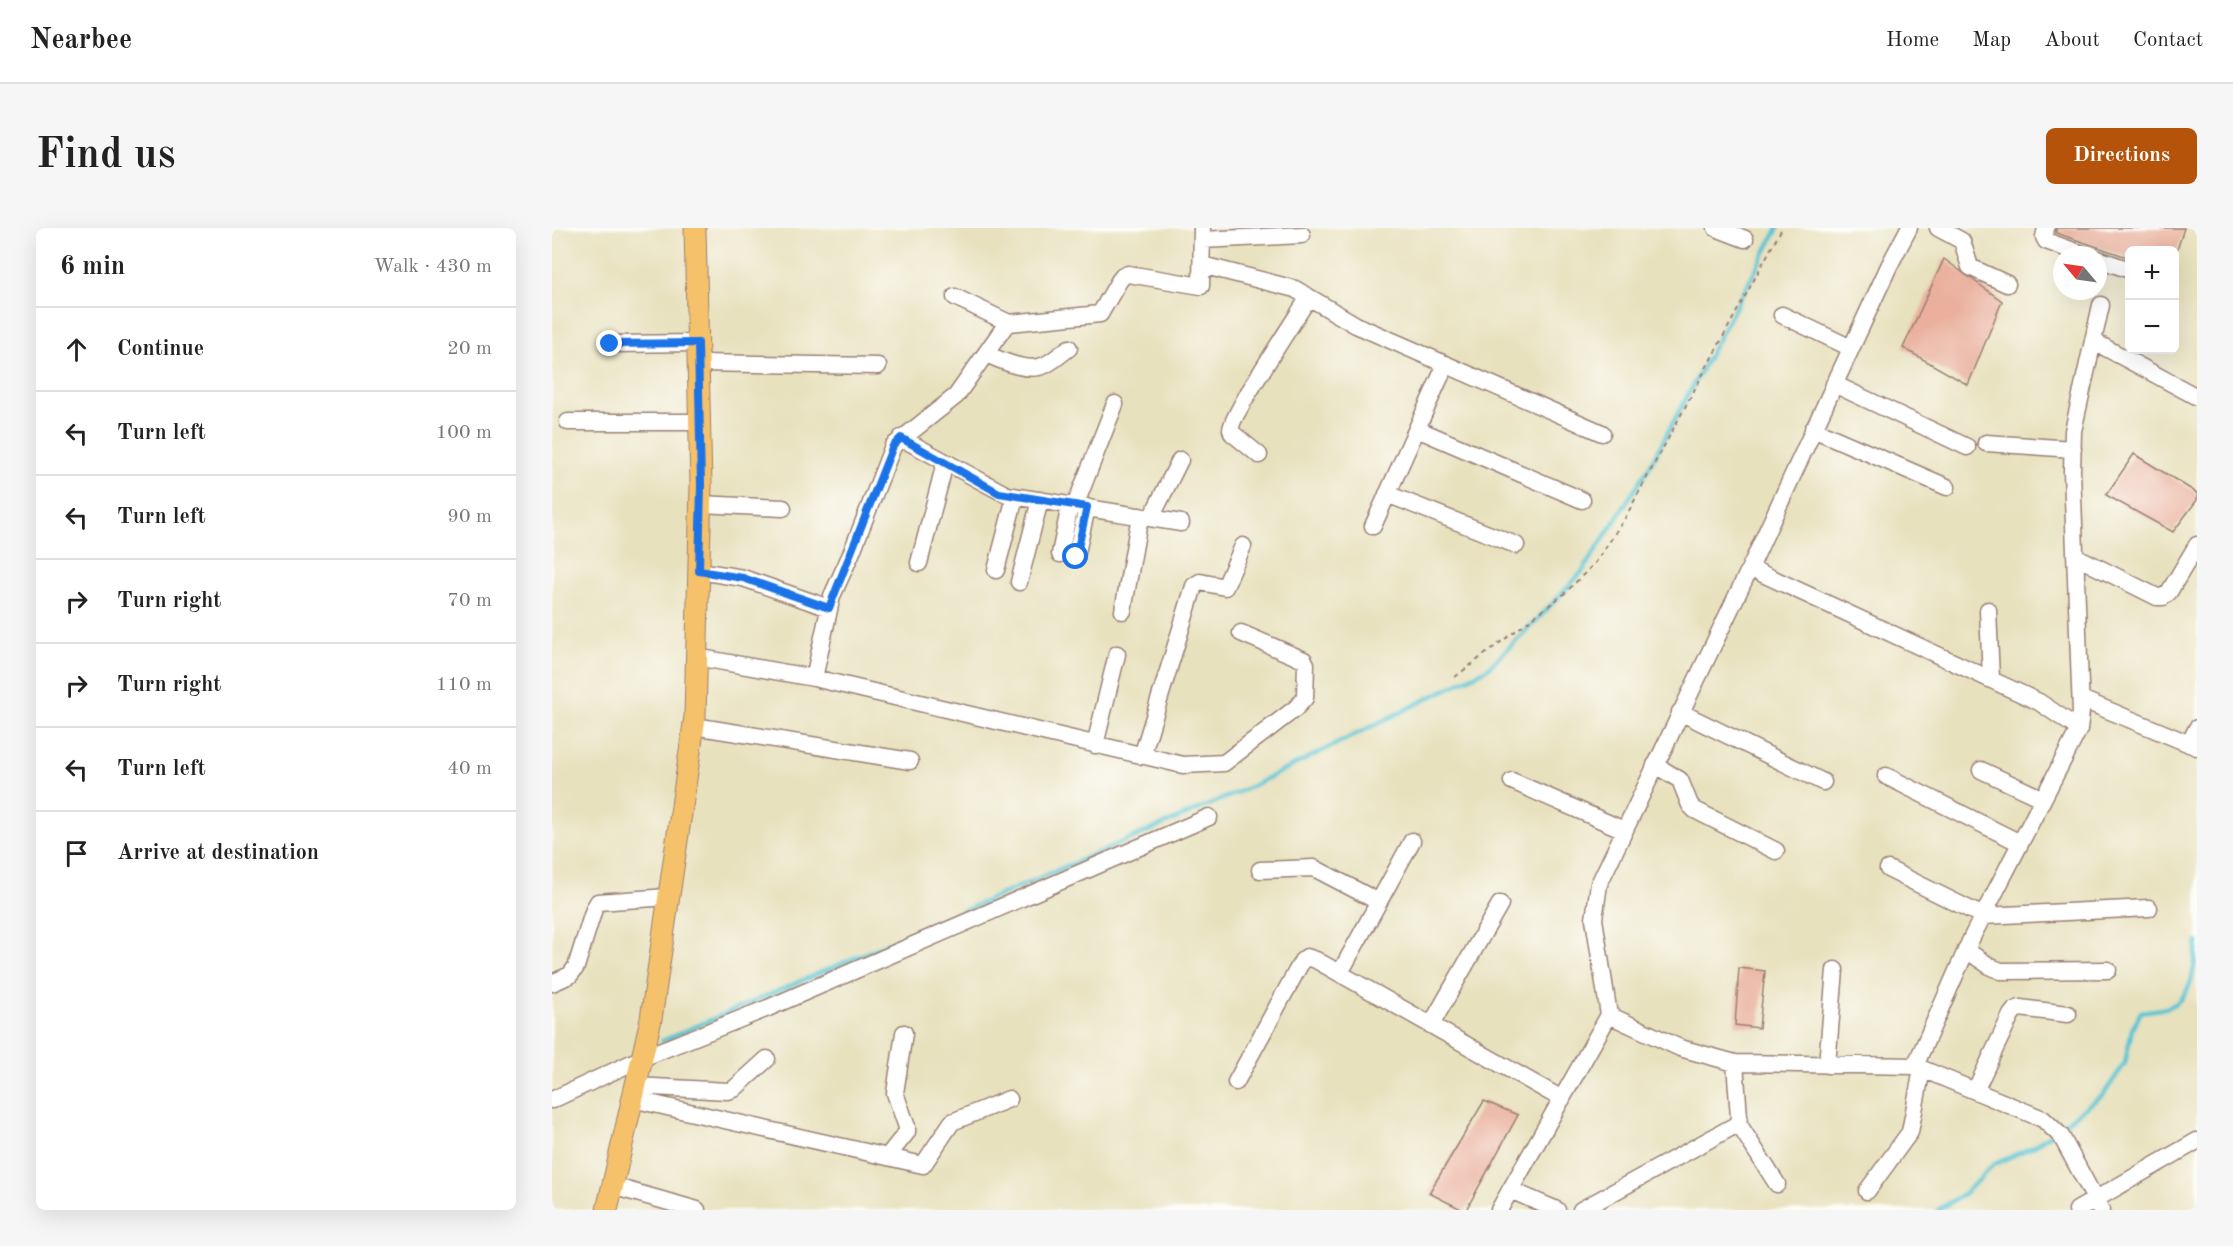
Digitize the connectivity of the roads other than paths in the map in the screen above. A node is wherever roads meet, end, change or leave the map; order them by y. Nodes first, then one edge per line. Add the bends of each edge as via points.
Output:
1 (695, 228) edge
2 (1716, 228) edge
3 (1909, 228) edge
4 (1938, 228) edge
5 (2046, 228) edge
6 (1202, 234) edge
7 (1302, 235) dead end
8 (1745, 239) dead end
9 (2060, 246) edge
10 (2107, 263) edge
11 (1202, 266) junction
12 (2125, 268) edge
13 (2007, 284) dead end
14 (955, 297) dead end
15 (1309, 297) junction
16 (2101, 305) dead end
17 (1782, 315) dead end
18 (1009, 324) junction
19 (2093, 341) junction
20 (610, 344) dead end
21 (1069, 348) dead end
22 (1851, 348) junction
23 (698, 353) junction
24 (986, 354) junction
25 (1446, 364) junction
26 (878, 366) dead end
27 (1834, 384) junction
28 (2197, 397) edge
29 (1115, 404) dead end
30 (568, 422) dead end
31 (699, 422) junction
32 (1417, 429) junction
33 (1813, 429) junction
34 (1602, 433) dead end
35 (901, 438) junction
36 (1986, 442) dead end
37 (1967, 447) dead end
38 (2073, 449) junction
39 (1259, 455) dead end
40 (1179, 460) dead end
41 (945, 463) junction
42 (1947, 487) dead end
43 (1387, 494) junction
44 (1015, 496) junction
45 (1040, 500) junction
46 (1582, 500) dead end
47 (700, 504) junction
48 (1077, 506) junction
49 (783, 508) dead end
50 (1146, 517) junction
51 (1181, 523) dead end
52 (1372, 526) dead end
53 (1516, 545) dead end
54 (2197, 545) edge
55 (1243, 546) dead end
56 (1068, 555) dead end
57 (2075, 556) junction
58 (919, 563) dead end
59 (1750, 567) junction
60 (996, 570) dead end
61 (699, 571) junction
62 (1019, 582) dead end
63 (829, 608) junction
64 (1988, 610) dead end
65 (1123, 611) dead end
66 (1241, 633) dead end
67 (1117, 654) dead end
68 (696, 657) junction
69 (814, 678) junction
70 (1991, 679) junction
71 (2080, 699) junction
72 (1678, 717) junction
73 (694, 726) junction
74 (2197, 728) edge
75 (2079, 729) junction
76 (1095, 745) junction
77 (2193, 746) edge
78 (1142, 756) junction
79 (910, 761) dead end
80 (1655, 765) junction
81 (1981, 770) dead end
82 (1886, 776) dead end
83 (1794, 781) dead end
84 (1512, 782) dead end
85 (1823, 782) dead end
86 (2043, 799) junction
87 (1209, 818) dead end
88 (1624, 830) junction
89 (1412, 841) dead end
90 (2020, 843) junction
91 (1776, 851) dead end
92 (1888, 869) dead end
93 (1260, 870) dead end
94 (668, 897) junction
95 (1379, 902) junction
96 (1500, 904) dead end
97 (2149, 908) dead end
98 (1983, 916) junction
99 (1966, 950) junction
100 (2108, 969) dead end
101 (1835, 970) dead end
102 (1340, 973) junction
103 (552, 982) edge
104 (2068, 1014) dead end
105 (1609, 1015) junction
106 (1431, 1025) junction
107 (904, 1033) dead end
108 (642, 1058) junction
109 (767, 1059) dead end
110 (1735, 1063) junction
111 (1827, 1065) junction
112 (1918, 1068) junction
113 (1236, 1082) dead end
114 (1975, 1091) junction
115 (634, 1093) junction
116 (1009, 1099) dead end
117 (1562, 1099) junction
118 (552, 1100) edge
119 (1738, 1123) junction
120 (2197, 1141) edge
121 (887, 1157) junction
122 (1777, 1184) dead end
123 (612, 1186) junction
124 (1510, 1190) junction
125 (1867, 1191) dead end
126 (2098, 1204) edge
127 (607, 1210) edge
128 (697, 1210) edge
129 (1498, 1210) edge
130 (1557, 1210) edge
131 (1581, 1210) edge
132 (2077, 1210) edge

1 - 23 main road
2 - 8 street
3 - 22 street
4 - 13 street via 1962,241 1970,267
5 - 9 street via 2046,241
6 - 7 street
6 - 11 street
10 - 12 street
11 - 15 street via 1290,288
11 - 18 street via 1201,286 1128,274 1119,280 1100,314
14 - 18 street
15 - 25 street via 1356,325
15 - 39 street via 1230,429
16 - 19 street
17 - 22 street
18 - 24 street
19 - 28 street
19 - 38 street via 2073,431
20 - 23 street
21 - 24 street via 1040,366 1014,366
22 - 27 street
23 - 26 street
23 - 31 main road
24 - 35 street via 956,396
25 - 32 street
25 - 34 street
27 - 33 street
27 - 37 street
29 - 48 street
30 - 31 street
31 - 47 main road
32 - 43 street
32 - 46 street
33 - 42 street
33 - 59 street
35 - 41 street
35 - 63 street via 893,446
36 - 38 street
38 - 57 street
40 - 50 street
41 - 44 street via 999,493
41 - 58 street
43 - 52 street
43 - 53 street
44 - 45 street
44 - 60 street
45 - 48 street
45 - 62 street
47 - 49 street
47 - 61 main road
48 - 50 street
48 - 56 street
50 - 51 street
50 - 65 street
54 - 57 street via 2163,597
55 - 78 street via 1225,587 1200,582 1194,586
57 - 71 street
59 - 70 street
59 - 72 street
61 - 63 street via 743,578
61 - 68 main road
63 - 69 street
64 - 70 street
66 - 78 street via 1304,660 1302,703 1224,763 1182,765
67 - 76 street
68 - 69 street
68 - 73 main road
69 - 76 street
70 - 75 street via 2039,702
71 - 75 street
71 - 77 street
72 - 80 street
72 - 83 street
72 - 85 street
73 - 79 street
73 - 94 main road
74 - 77 street
75 - 86 street
76 - 78 street
80 - 88 street
80 - 91 street via 1680,780 1695,810
81 - 86 street
82 - 90 street
84 - 88 street
86 - 90 street
87 - 108 street via 768,1008
88 - 105 street via 1599,884 1594,919
89 - 95 street
90 - 98 street
92 - 98 street
93 - 95 street via 1314,868
94 - 103 street via 598,902 576,967 570,975
94 - 108 main road
95 - 102 street
96 - 106 street
97 - 98 street
98 - 99 street
99 - 100 street via 2001,971
99 - 112 street
101 - 111 street
102 - 106 street
102 - 113 street via 1307,957 1302,961
104 - 114 street via 2015,1010
105 - 110 street via 1680,1048
105 - 117 street
106 - 117 street
107 - 121 street via 895,1093 907,1132
108 - 115 main road
108 - 118 street
109 - 115 street via 728,1091
110 - 111 street
110 - 119 street
111 - 112 street
112 - 114 street
112 - 125 street via 1910,1132
114 - 126 street via 2043,1119 2061,1136
115 - 121 street
115 - 123 main road
116 - 121 street via 952,1122 923,1165
117 - 124 street
119 - 122 street
119 - 131 street
120 - 126 street
123 - 127 main road
123 - 128 street
124 - 129 street
124 - 130 street
126 - 132 street

